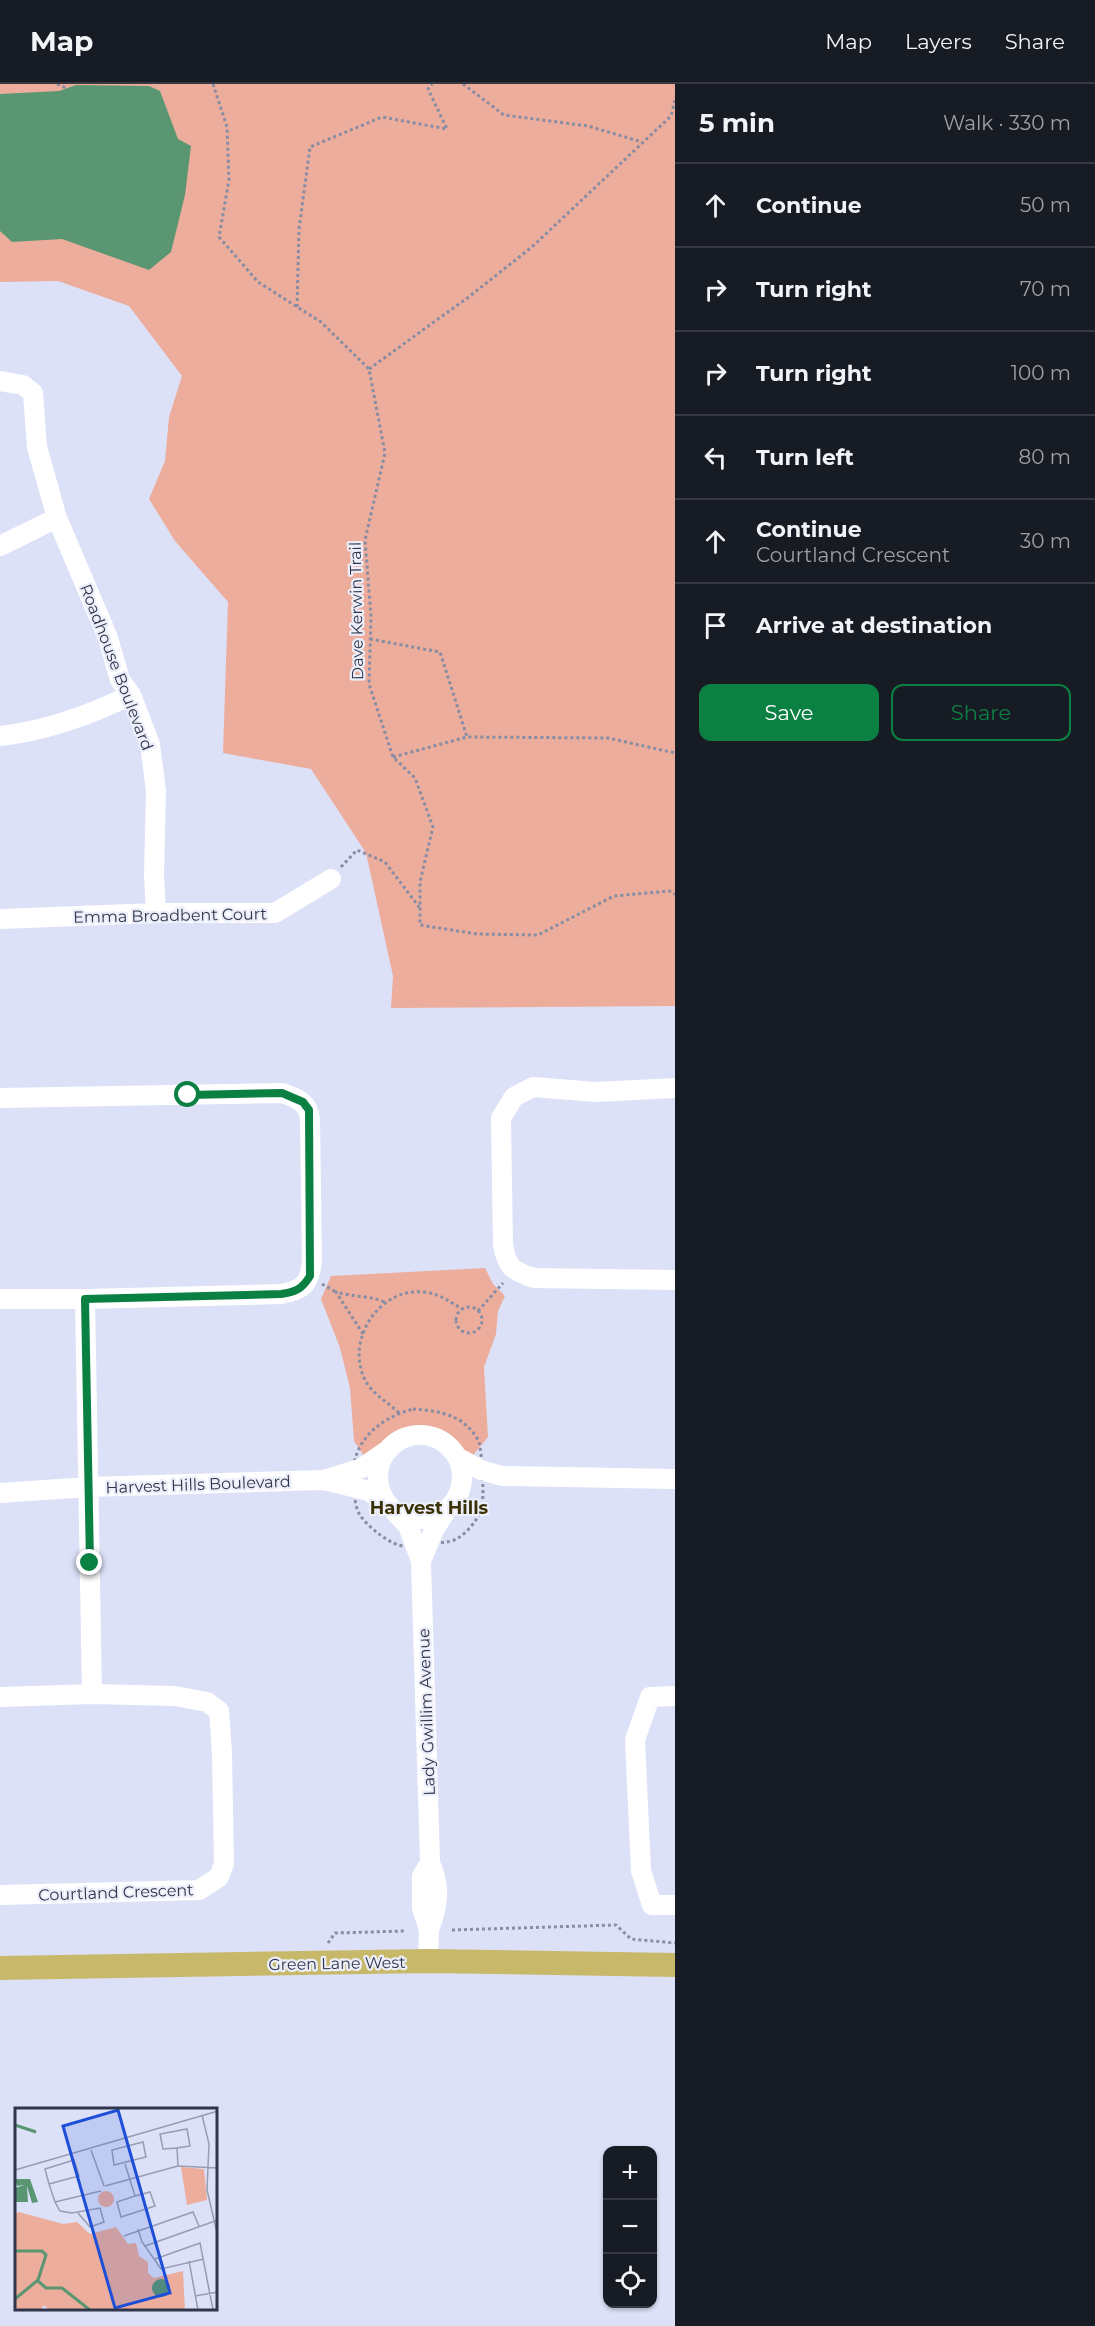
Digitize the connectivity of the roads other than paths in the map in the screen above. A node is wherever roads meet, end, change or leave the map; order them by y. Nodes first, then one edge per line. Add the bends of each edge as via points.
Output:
1 (0, 381) edge
2 (57, 518) junction
3 (0, 546) edge
4 (131, 695) junction
5 (0, 736) edge
6 (331, 879) road end
7 (156, 913) junction
8 (0, 919) edge
9 (675, 1088) edge
10 (0, 1098) edge
11 (675, 1280) edge
12 (0, 1299) edge
13 (85, 1299) junction
14 (385, 1452) junction
15 (458, 1457) junction
16 (482, 1478) junction
17 (353, 1479) junction
18 (675, 1479) edge
19 (88, 1487) junction
20 (0, 1492) edge
21 (451, 1505) junction
22 (390, 1507) junction
23 (422, 1549) junction
24 (92, 1694) junction
25 (675, 1696) edge
26 (0, 1697) edge
27 (0, 1895) edge
28 (675, 1905) edge
29 (428, 1961) junction
30 (675, 1965) edge
31 (0, 1968) edge

1 - 2 street, Roadhouse Boulevard via 23,385 33,393 37,447
2 - 3 street
2 - 4 street, Roadhouse Boulevard via 108,638 120,680
4 - 5 street via 73,719
4 - 7 street, Roadhouse Boulevard via 150,744 156,791
6 - 7 street, Emma Broadbent Court via 275,913
7 - 8 street, Emma Broadbent Court
9 - 11 street via 596,1092 533,1087 514,1097 501,1118 503,1245 506,1261 514,1270 534,1278
10 - 13 street via 282,1093 303,1102 309,1110 312,1262 303,1287 281,1294
12 - 13 street
13 - 19 street
14 - 15 street via 396,1442 424,1435 436,1438
14 - 17 street
14 - 22 street via 378,1473 379,1488
15 - 16 street
15 - 21 street via 462,1486
16 - 18 street
16 - 21 street
17 - 19 street, Harvest Hills Boulevard
17 - 22 street, Harvest Hills Boulevard
19 - 20 street, Harvest Hills Boulevard
19 - 24 street
21 - 22 street via 438,1516 423,1520 409,1518
21 - 23 street, Lady Gwillim Avenue
22 - 23 street, Lady Gwillim Avenue
23 - 29 street, Lady Gwillim Avenue via 430,1863 422,1876 422,1908 429,1930
24 - 26 street, Courtland Crescent
24 - 27 street, Courtland Crescent via 175,1696 207,1702 219,1711 224,1864 219,1877 199,1890
25 - 28 street via 650,1697 635,1740 641,1871 652,1905
29 - 30 main road, Green Lane West
29 - 31 main road, Green Lane West

